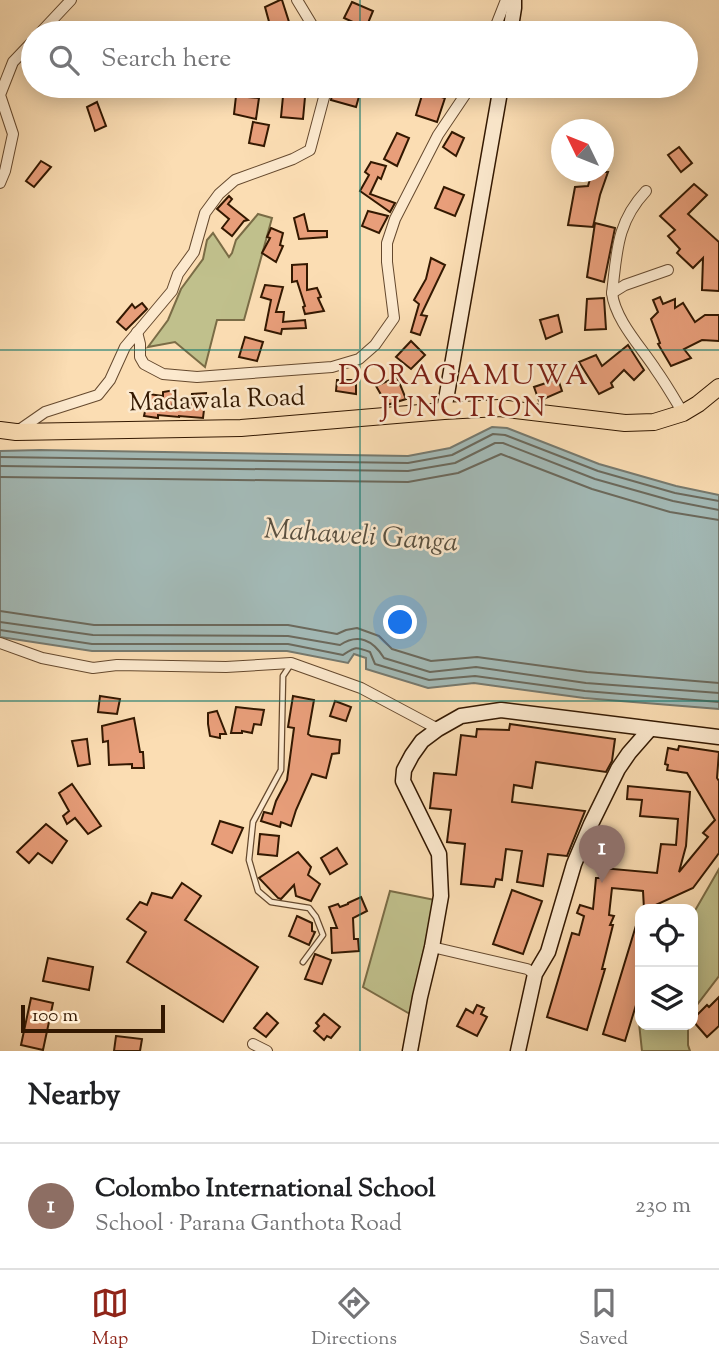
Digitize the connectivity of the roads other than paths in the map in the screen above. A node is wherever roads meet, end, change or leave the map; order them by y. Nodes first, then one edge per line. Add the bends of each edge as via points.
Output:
1 (71, 0) edge
2 (297, 0) edge
3 (506, 0) edge
4 (514, 0) edge
5 (51, 21) edge
6 (310, 21) edge
7 (498, 21) edge
8 (511, 21) edge
9 (21, 54) edge
10 (324, 98) edge
11 (463, 98) edge
12 (499, 98) edge
13 (0, 183) edge
14 (646, 191) dead end
15 (668, 271) dead end
16 (612, 293) junction
17 (137, 332) junction
18 (719, 387) edge
19 (444, 411) junction
20 (683, 413) junction
21 (8, 431) edge
22 (0, 643) edge
23 (291, 663) junction
24 (438, 729) junction
25 (650, 729) junction
26 (719, 737) edge
27 (432, 947) junction
28 (303, 962) dead end
29 (535, 974) junction
30 (253, 1044) dead end
31 (267, 1051) edge
32 (410, 1051) edge
33 (518, 1051) edge

1 - 5 street
2 - 6 street
3 - 7 street
4 - 8 street
9 - 13 street via 0,95 13,134
10 - 17 street via 310,150 235,180 219,194 205,214 194,252 172,291
11 - 17 street via 438,135 395,219 387,243 394,318 359,359 332,367 197,377 163,374 140,357
12 - 19 street
14 - 16 street via 619,235
15 - 16 street
16 - 20 street via 623,321
17 - 21 street via 98,395 45,412
18 - 20 main road, Madawala Road
19 - 20 main road, Madawala Road via 499,408 625,423 654,422
19 - 21 main road, Madawala Road via 241,428
22 - 23 street via 42,658 93,668
23 - 24 street via 361,688
23 - 28 lane via 283,676 281,770 253,822 249,860 258,891 271,902 309,908 316,917 323,935
24 - 25 street via 461,716 501,710
24 - 27 street via 412,755 402,781 439,854 441,896
25 - 26 street
25 - 29 street via 618,769 602,800 575,864 548,952
27 - 29 street
27 - 32 street
29 - 33 street
30 - 31 street

